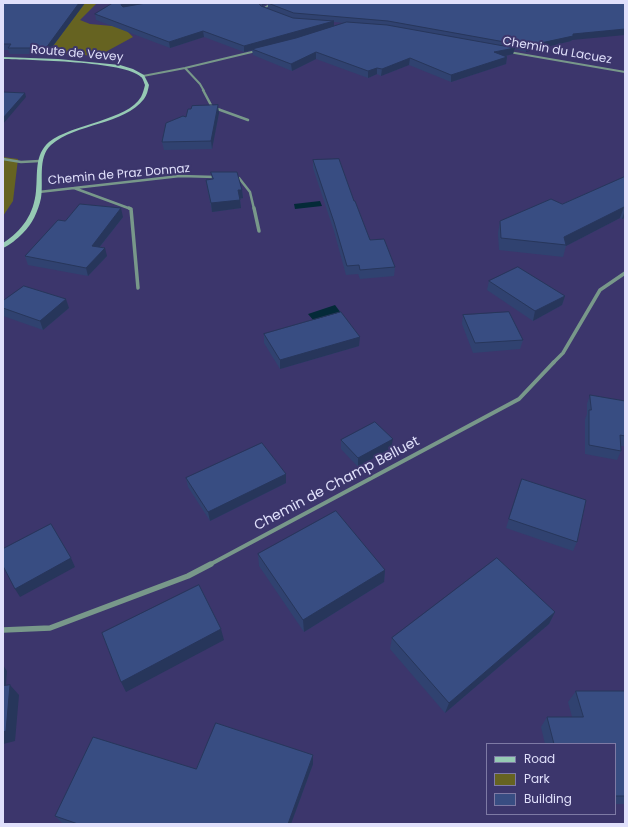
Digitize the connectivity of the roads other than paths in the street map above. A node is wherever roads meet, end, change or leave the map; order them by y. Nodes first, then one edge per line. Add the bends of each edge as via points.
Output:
1 (272, 3) edge
2 (258, 6) edge
3 (262, 9) junction
4 (268, 11) edge
5 (503, 50) edge
6 (258, 51) edge
7 (3, 58) edge
8 (185, 68) junction
9 (625, 72) edge
10 (143, 76) junction
11 (248, 120) dead end
12 (3, 159) edge
13 (40, 161) junction
14 (219, 178) edge
15 (233, 178) edge
16 (73, 187) junction
17 (39, 192) junction
18 (259, 231) dead end
19 (3, 246) edge
20 (625, 273) edge
21 (138, 288) dead end
22 (3, 630) edge

1 - 3 street
2 - 3 street
3 - 4 street
5 - 9 street, Chemin du Lacuez
6 - 8 street
7 - 10 street, Route de Vevey via 113,65
8 - 10 street
8 - 11 street via 200,84 212,107
10 - 13 street via 147,84 146,91 136,105 59,138 48,145
12 - 13 street via 21,162
13 - 17 street
14 - 16 street, Chemin de Praz Donnaz via 180,176
15 - 18 street via 239,178 250,192
16 - 17 street, Chemin de Praz Donnaz
16 - 21 street via 131,210
17 - 19 street via 30,222
20 - 22 street, Chemin de Champ Belluet via 600,290 563,353 519,399 188,576 50,628

